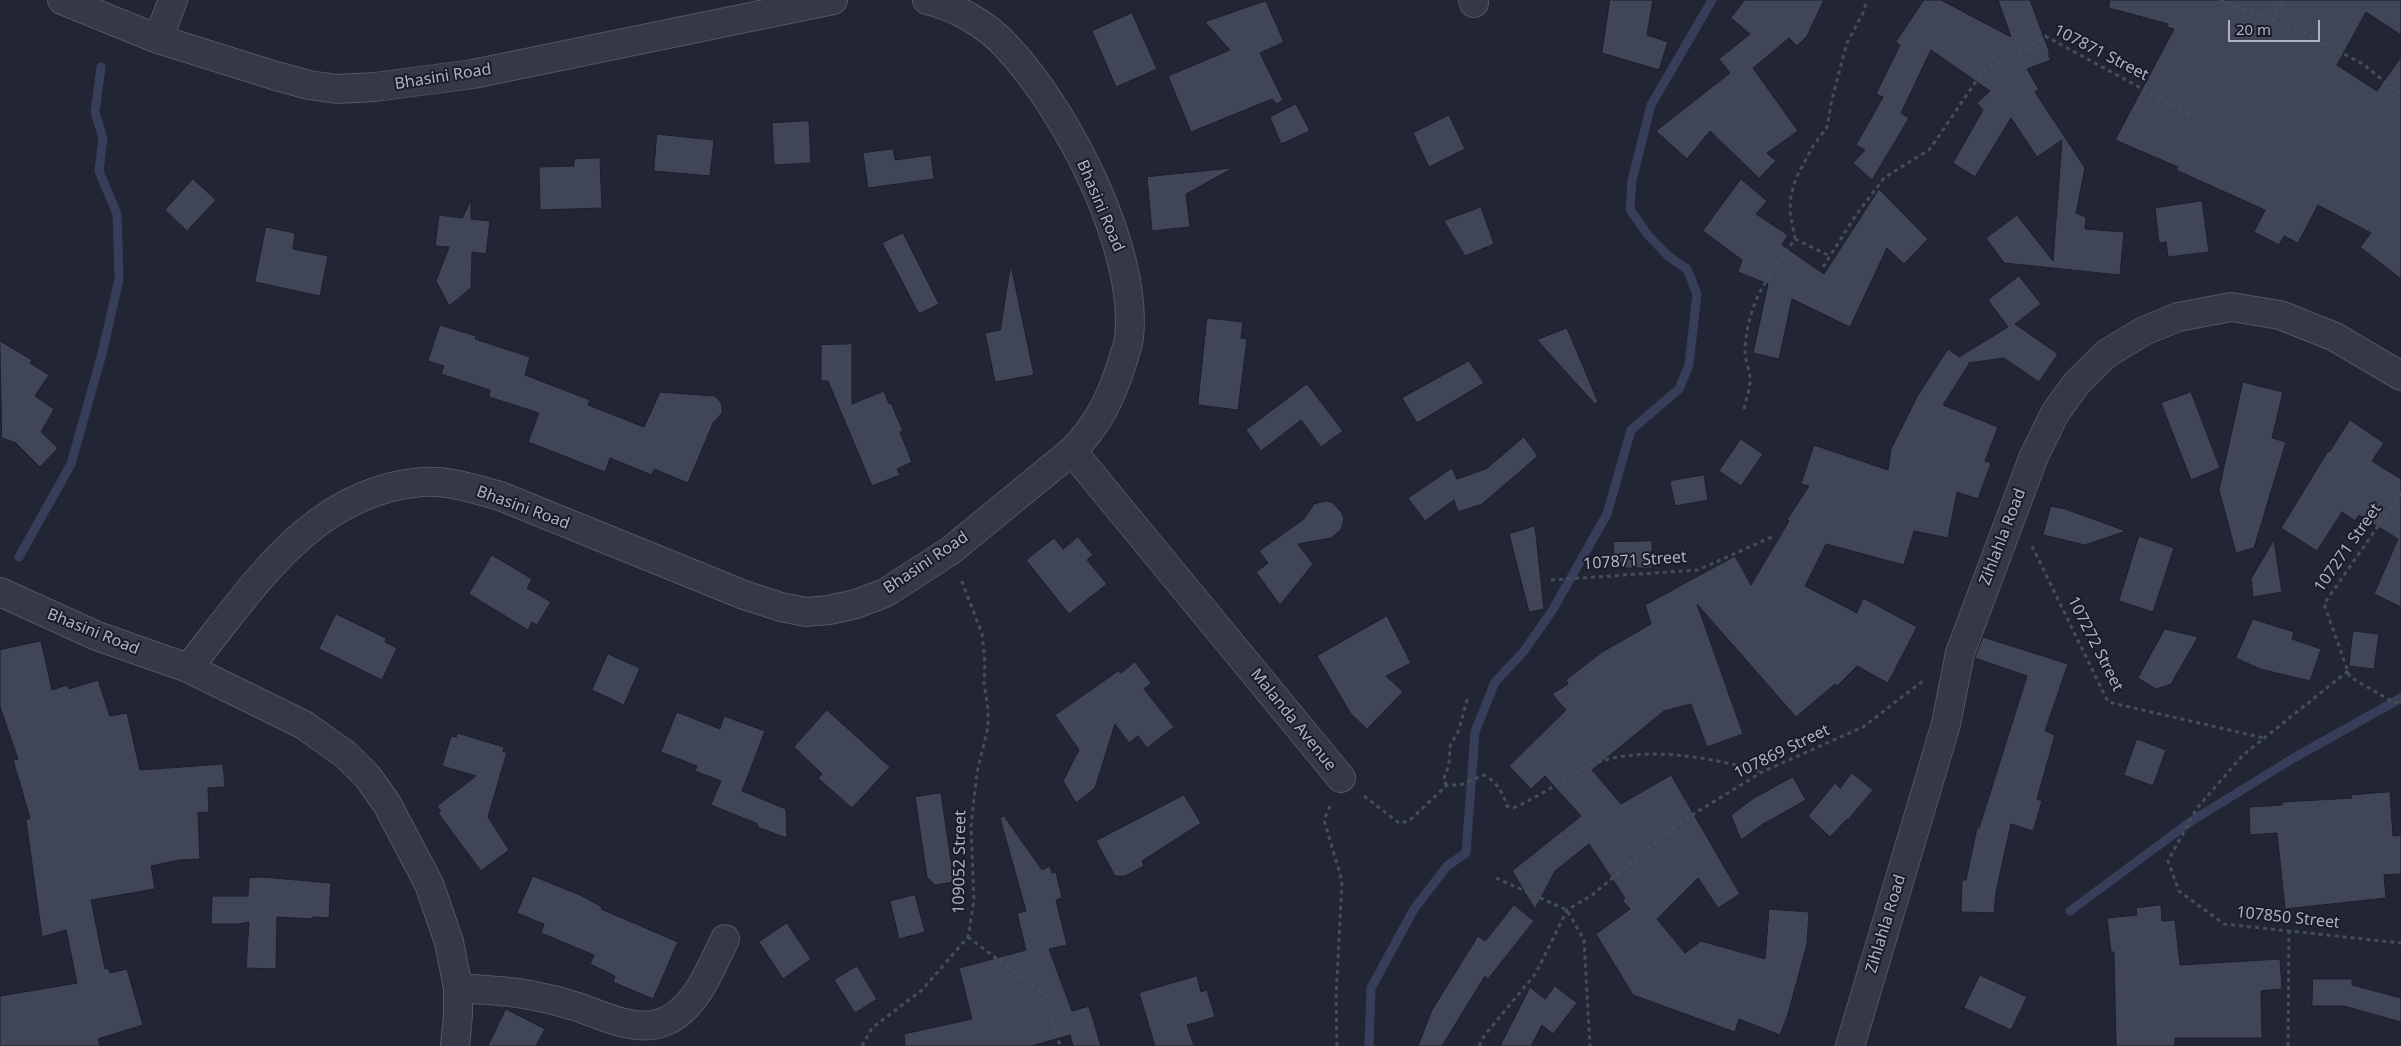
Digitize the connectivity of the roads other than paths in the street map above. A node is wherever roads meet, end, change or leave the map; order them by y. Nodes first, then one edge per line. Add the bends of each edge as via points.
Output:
1 (62, 0) edge
2 (173, 0) edge
3 (833, 0) edge
4 (928, 0) edge
5 (158, 39) junction
6 (2401, 376) edge
7 (1072, 451) junction
8 (0, 592) edge
9 (188, 668) junction
10 (1341, 778) road end
11 (725, 939) dead end
12 (458, 988) junction
13 (455, 1046) edge
14 (1850, 1046) edge

1 - 5 street, Bhasini Road
2 - 5 street
3 - 5 street, Bhasini Road via 473,74 375,87 309,85
4 - 7 street, Bhasini Road via 948,5 980,25 1007,46 1037,82 1107,212 1122,257 1129,292 1129,340 1103,413
6 - 14 street, Zihlahla Road via 2335,337 2280,315 2231,307 2178,317 2144,331 2106,354 2076,384 2051,421 2034,456 1960,653 1946,724
7 - 9 street, Bhasini Road via 950,551 885,593 856,604 806,612 744,595 500,496 459,485 423,482 391,487 361,496 298,536
7 - 10 street, Malanda Avenue
8 - 9 street, Bhasini Road via 97,636
9 - 12 street, Bhasini Road via 304,725 346,754 368,777 387,804 429,884 449,942
11 - 12 street via 700,989 683,1010 652,1025 620,1022 526,994
12 - 13 street, Bhasini Road

